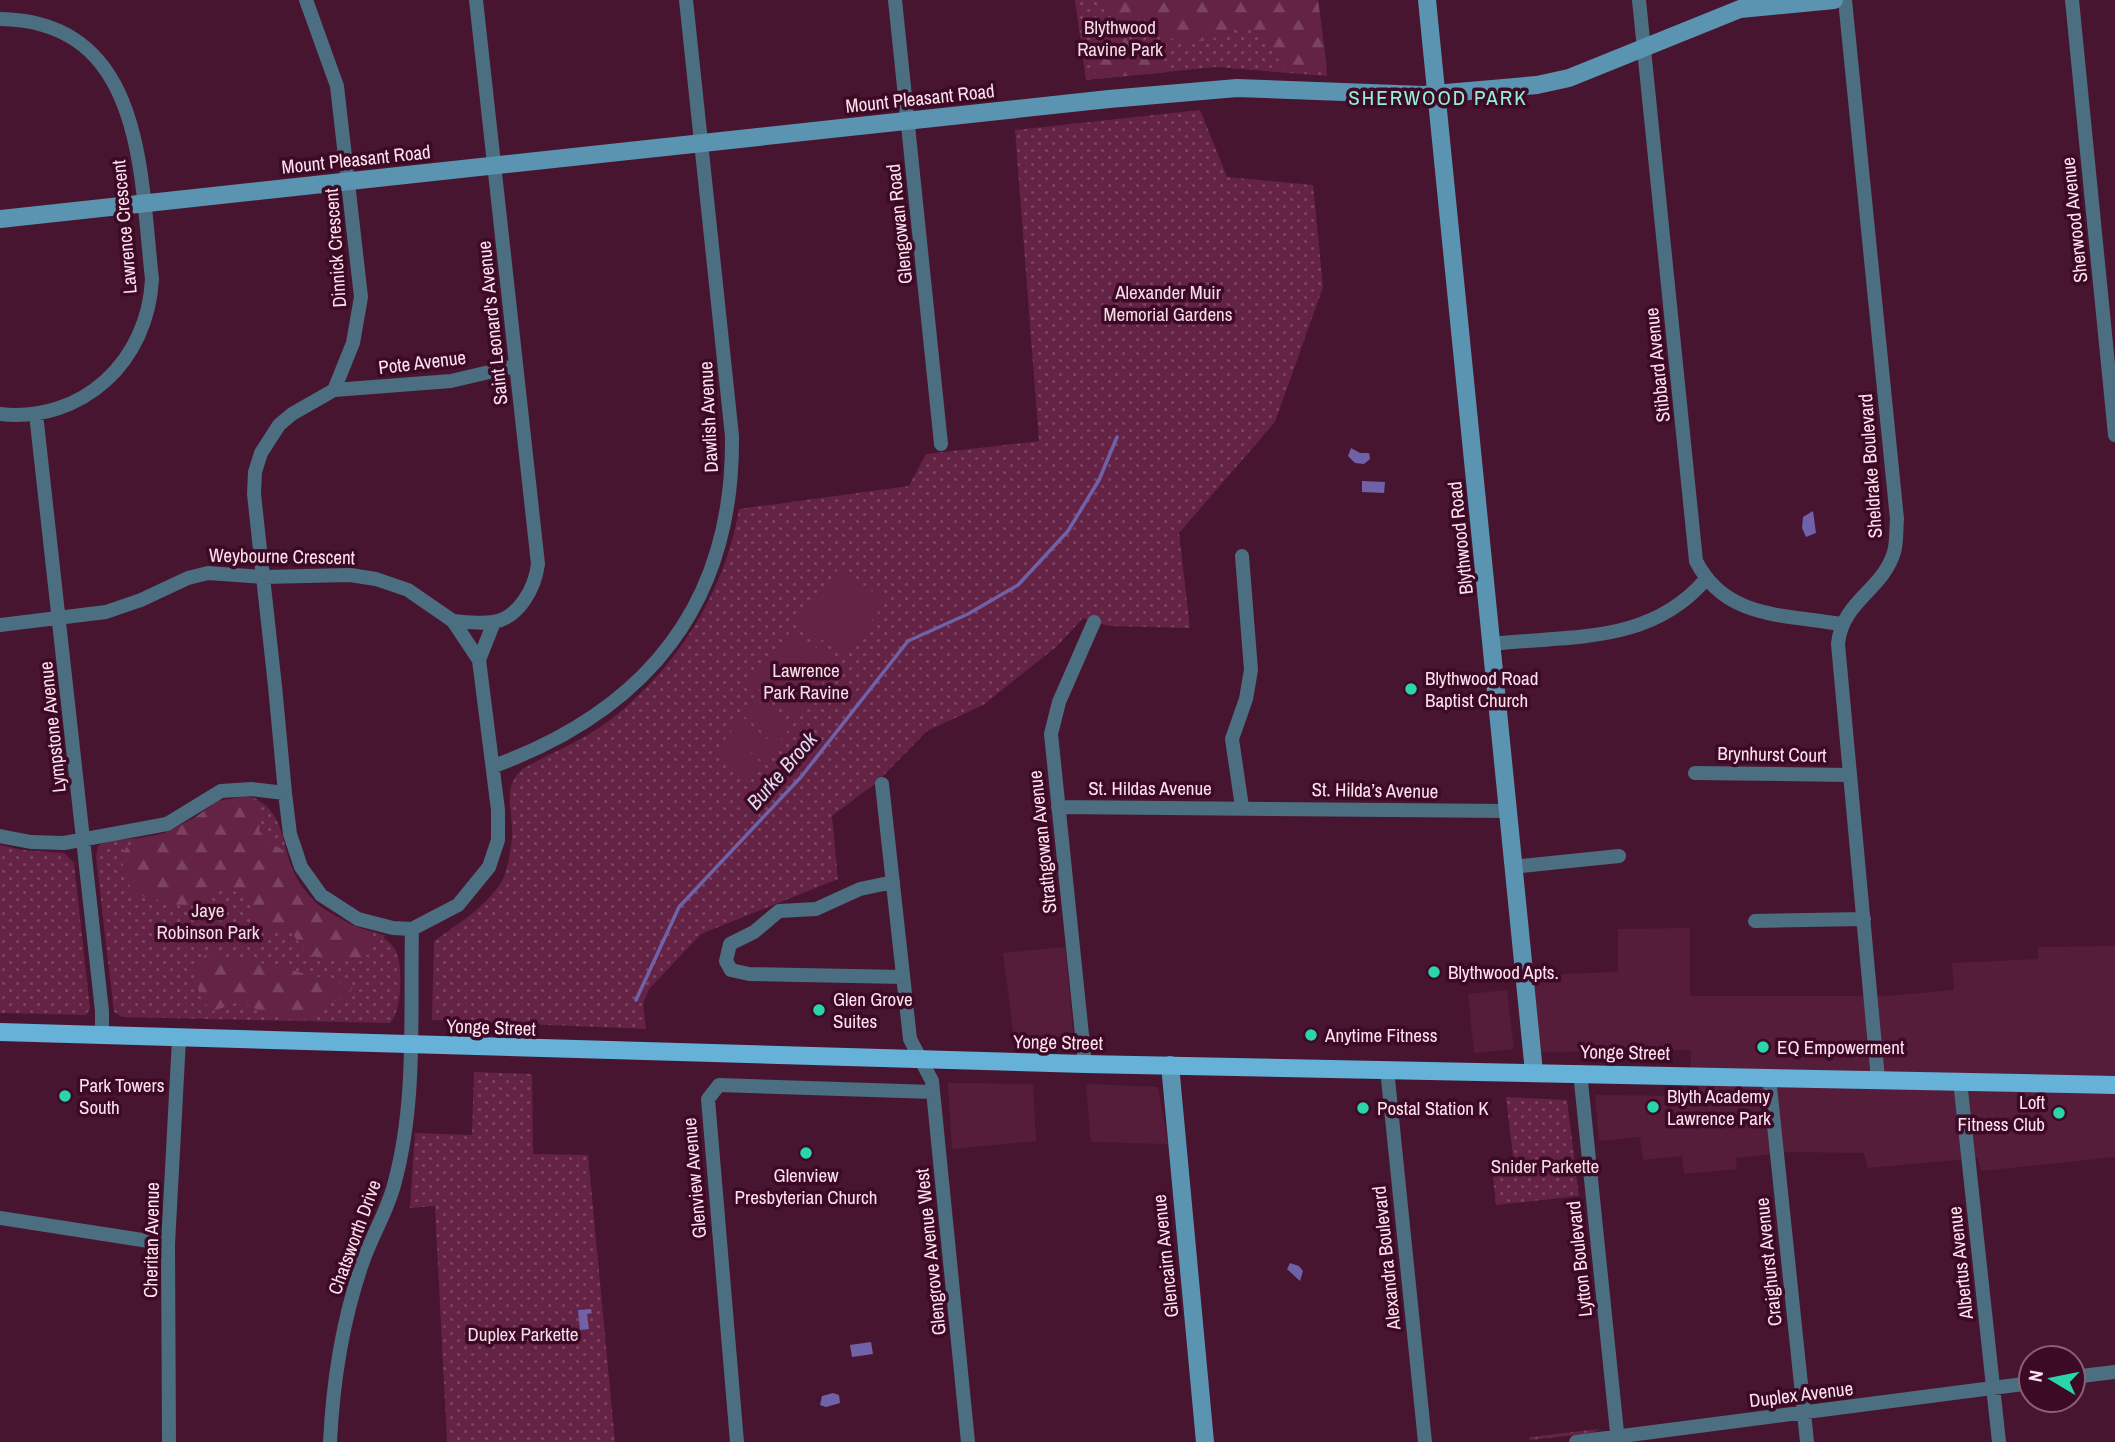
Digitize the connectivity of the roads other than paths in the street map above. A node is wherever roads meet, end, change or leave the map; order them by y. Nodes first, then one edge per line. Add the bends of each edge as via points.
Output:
1 (306, 0) edge
2 (477, 0) edge
3 (686, 0) edge
4 (895, 0) edge
5 (1427, 0) edge
6 (1639, 0) edge
7 (1833, 0) edge
8 (1845, 0) edge
9 (2072, 0) edge
10 (0, 19) edge
11 (1643, 47) junction
12 (1438, 94) junction
13 (909, 120) junction
14 (701, 143) junction
15 (495, 166) junction
16 (349, 181) junction
17 (144, 205) junction
18 (0, 219) edge
19 (515, 366) junction
20 (334, 390) junction
21 (0, 414) edge
22 (36, 414) junction
23 (2115, 435) edge
24 (941, 444) dead end
25 (1242, 556) dead end
26 (262, 577) junction
27 (1706, 579) junction
28 (60, 618) junction
29 (453, 621) junction
30 (494, 622) junction
31 (1094, 622) dead end
32 (1840, 624) junction
33 (0, 625) edge
34 (1492, 644) junction
35 (479, 660) junction
36 (494, 766) junction
37 (1695, 772) dead end
38 (1849, 775) junction
39 (882, 784) dead end
40 (285, 793) junction
41 (1058, 807) junction
42 (1242, 807) junction
43 (1507, 811) junction
44 (0, 836) edge
45 (82, 838) junction
46 (1619, 856) dead end
47 (1512, 867) junction
48 (893, 882) junction
49 (1864, 919) junction
50 (1755, 921) dead end
51 (412, 929) junction
52 (903, 977) junction
53 (0, 1032) edge
54 (102, 1036) junction
55 (179, 1038) junction
56 (412, 1045) junction
57 (921, 1060) junction
58 (1085, 1065) junction
59 (1170, 1065) junction
60 (1387, 1069) junction
61 (1534, 1072) junction
62 (1580, 1072) junction
63 (1769, 1077) junction
64 (1878, 1079) junction
65 (1960, 1081) junction
66 (2115, 1085) edge
67 (933, 1092) junction
68 (0, 1219) edge
69 (169, 1244) junction
70 (2115, 1372) edge
71 (2087, 1375) edge
72 (2017, 1385) edge
73 (1992, 1388) junction
74 (1804, 1413) junction
75 (1617, 1440) edge
76 (169, 1442) edge
77 (330, 1442) edge
78 (737, 1442) edge
79 (968, 1442) edge
80 (1205, 1442) edge
81 (1425, 1442) edge
82 (1576, 1442) edge
83 (1807, 1442) edge
84 (1999, 1442) edge

1 - 16 street, Dinnick Crescent via 337,86
2 - 15 street, Saint Leonard's Avenue
3 - 14 street, Dawlish Avenue
4 - 13 street, Glengowan Road
5 - 12 main road, Blythwood Road
6 - 11 street, Stibbard Avenue
7 - 11 main road, Mount Pleasant Road via 1740,9
8 - 32 street, Sheldrake Boulevard via 1897,519 1895,551 1885,572
9 - 23 street, Sherwood Avenue
10 - 17 street, Lawrence Crescent via 68,36 103,65 127,107
11 - 12 main road, Mount Pleasant Road via 1550,83
11 - 27 street, Stibbard Avenue via 1696,561
12 - 13 main road, Mount Pleasant Road via 1237,88
12 - 34 main road, Blythwood Road
13 - 14 main road, Mount Pleasant Road
13 - 24 street, Glengowan Road
14 - 15 main road, Mount Pleasant Road
14 - 36 street, Dawlish Avenue via 732,436 721,541 685,622 640,680 570,733
15 - 16 main road, Mount Pleasant Road
15 - 19 street, Saint Leonard's Avenue
16 - 17 main road, Mount Pleasant Road
16 - 20 street, Dinnick Crescent via 360,309 349,358
17 - 18 main road, Mount Pleasant Road
17 - 22 street, Lawrence Crescent via 152,279 139,339 119,369 94,391 66,406
19 - 20 street, Pote Avenue via 451,382
19 - 30 street, Saint Leonard's Avenue via 538,564 526,599
20 - 26 street via 285,420 257,461 254,494
21 - 22 street, Lawrence Crescent
22 - 28 street, Lympstone Avenue
25 - 42 street via 1251,670 1232,739
26 - 28 street, Weybourne Crescent via 200,574 117,608
26 - 29 street, Weybourne Crescent via 376,579 408,590
26 - 40 street
27 - 32 street via 1726,597 1752,609
27 - 34 street via 1665,616 1640,626
28 - 33 street, Weybourne Crescent
28 - 45 street, Lympstone Avenue
29 - 30 street
29 - 35 street, Weybourne Crescent
30 - 35 street
31 - 41 street, Strathgowan Avenue via 1053,719 1051,748
32 - 38 street
34 - 43 main road, Blythwood Road
35 - 36 street, Weybourne Crescent
36 - 51 street, Weybourne Crescent via 499,825 489,867 458,905
37 - 38 street, Brynhurst Court
38 - 49 street
39 - 48 street, Glengrove Avenue West
40 - 45 street via 221,791 167,824
40 - 51 street via 295,853 321,895 358,919
41 - 42 street, St. Hildas Avenue
41 - 58 street, Strathgowan Avenue
42 - 43 street, St. Hilda’s Avenue
43 - 47 main road, Blythwood Road
44 - 45 street via 57,844
45 - 54 street, Lympstone Avenue
46 - 47 street
47 - 61 main road, Blythwood Road
48 - 52 street, Glengrove Avenue West
48 - 52 street via 860,889 816,909 779,911 730,944 725,954 731,970 749,974
49 - 50 street
49 - 64 street
51 - 56 street, Chatsworth Drive
52 - 57 street, Glengrove Avenue West via 910,1038
53 - 54 main road, Yonge Street
54 - 55 main road, Yonge Street
55 - 56 main road, Yonge Street
55 - 69 street, Cheritan Avenue
56 - 57 main road, Yonge Street
56 - 77 street, Chatsworth Drive via 399,1163 345,1322 334,1380
57 - 58 main road, Yonge Street
57 - 67 street, Glengrove Avenue West
58 - 59 main road, Yonge Street
59 - 60 main road, Yonge Street
59 - 80 main road, Glencairn Avenue
60 - 61 main road, Yonge Street
60 - 81 street, Alexandra Boulevard
61 - 62 main road, Yonge Street
62 - 63 main road, Yonge Street
62 - 75 street, Lytton Boulevard
63 - 64 main road, Yonge Street
63 - 74 street, Craighurst Avenue
64 - 65 main road, Yonge Street
65 - 66 main road, Yonge Street
65 - 73 street, Albertus Avenue
67 - 78 street, Glenview Avenue via 719,1085 708,1099
67 - 79 street, Glengrove Avenue West
68 - 69 street
69 - 76 street, Cheritan Avenue
70 - 71 street
72 - 73 street, Duplex Avenue
73 - 74 street, Duplex Avenue
73 - 84 street, Albertus Avenue
74 - 75 street, Duplex Avenue
74 - 83 street, Craighurst Avenue
75 - 82 street, Duplex Avenue

